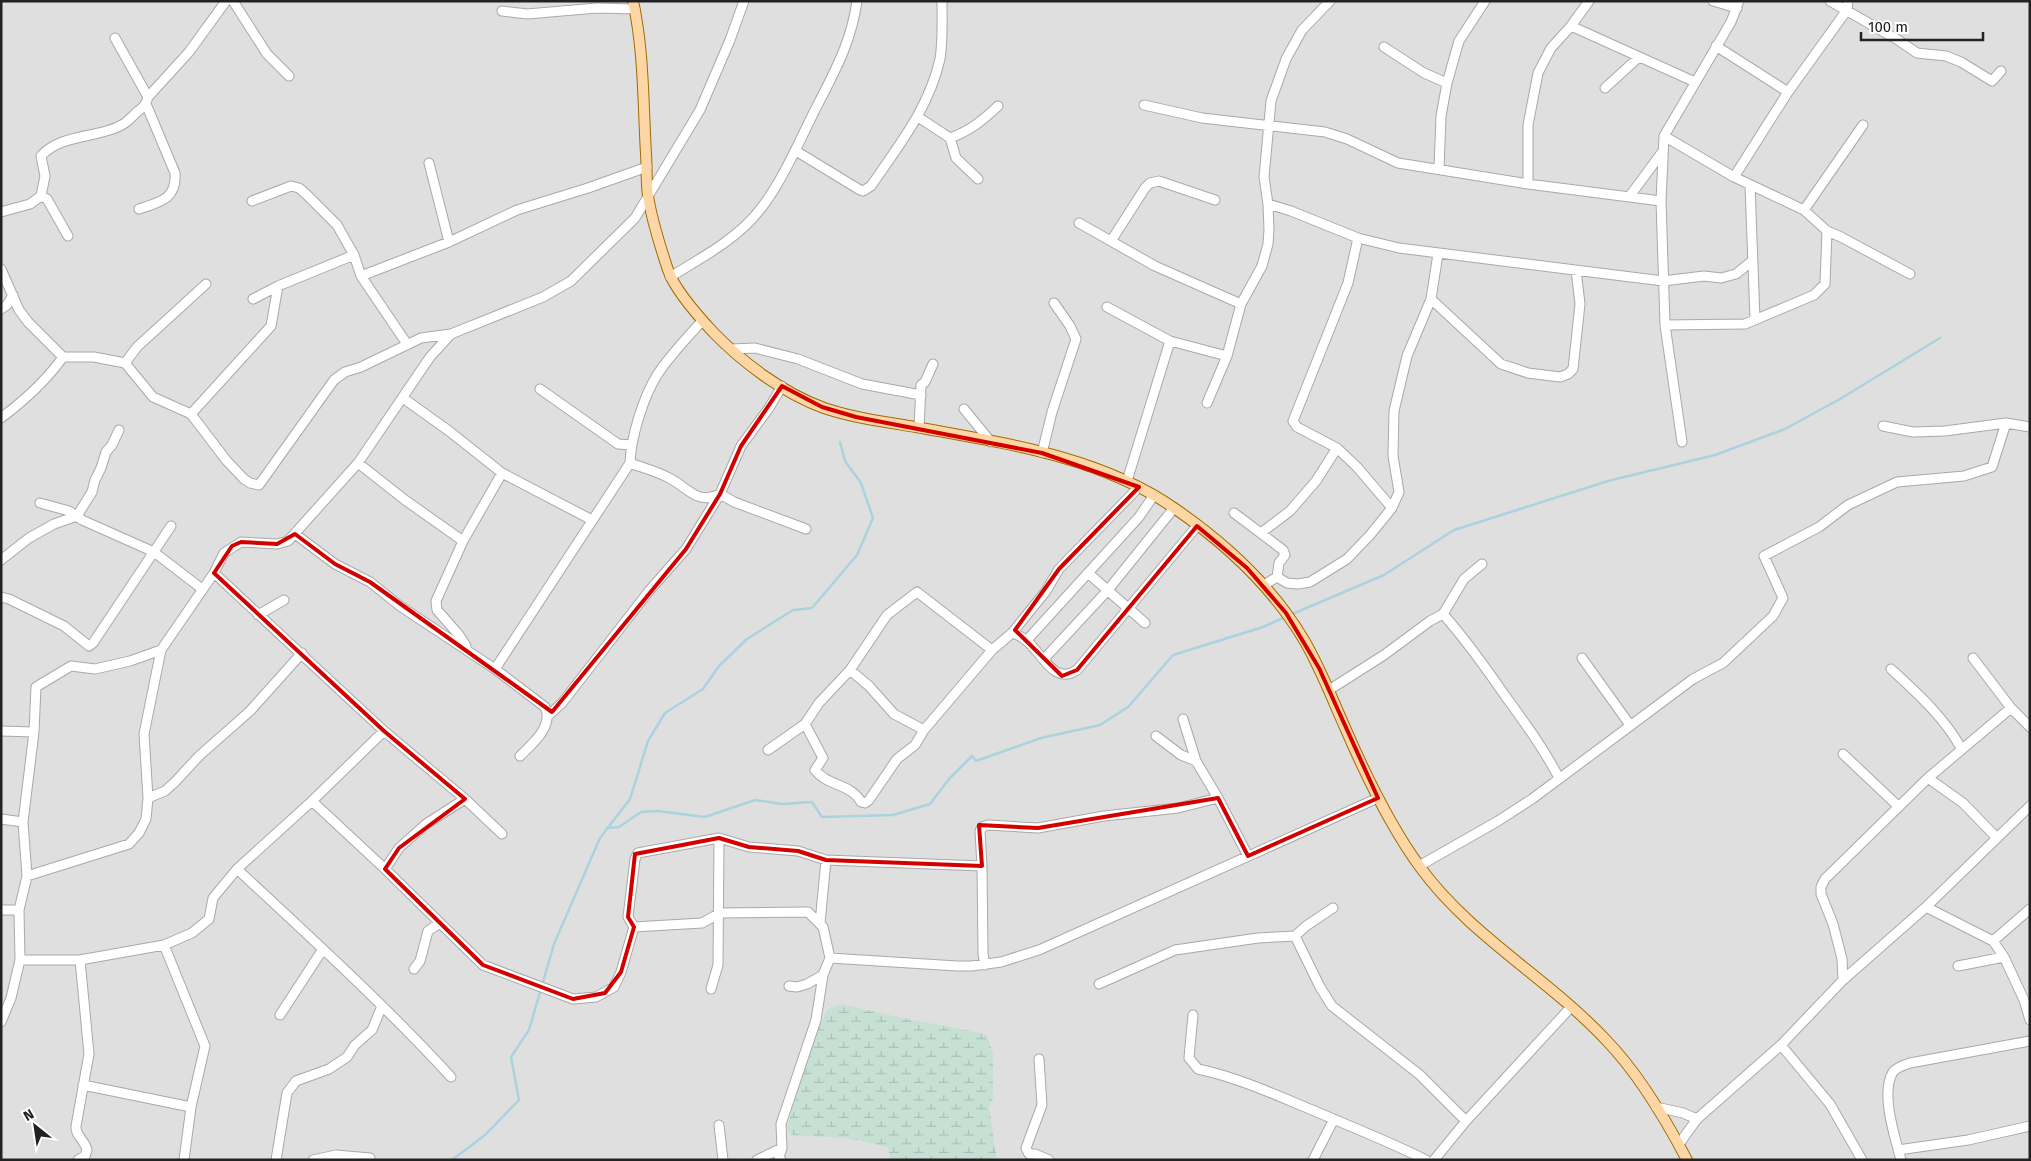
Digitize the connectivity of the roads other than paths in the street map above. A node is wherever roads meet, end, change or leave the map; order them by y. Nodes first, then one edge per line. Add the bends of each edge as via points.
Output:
1 (226, 1) edge
2 (233, 1) edge
3 (744, 1) edge
4 (857, 1) edge
5 (942, 1) edge
6 (1330, 1) edge
7 (1485, 1) edge
8 (1589, 1) edge
9 (1713, 1) edge
10 (1830, 1) edge
11 (634, 5) edge
12 (1738, 5) edge
13 (1847, 6) edge
14 (502, 10) dead end
15 (1571, 26) junction
16 (115, 38) dead end
17 (1716, 46) junction
18 (1384, 48) dead end
19 (1639, 57) junction
20 (2001, 71) dead end
21 (289, 76) dead end
22 (1695, 82) junction
23 (1447, 83) junction
24 (1605, 88) dead end
25 (1788, 92) junction
26 (147, 100) junction
27 (1144, 105) dead end
28 (998, 106) dead end
29 (918, 117) junction
30 (1270, 124) junction
31 (1863, 125) dead end
32 (1664, 136) junction
33 (950, 138) junction
34 (796, 151) junction
35 (1663, 151) junction
36 (429, 163) dead end
37 (647, 167) junction
38 (1438, 168) junction
39 (1734, 177) junction
40 (978, 179) dead end
41 (1528, 184) junction
42 (1750, 186) junction
43 (648, 195) junction
44 (41, 196) junction
45 (1629, 197) junction
46 (1215, 200) dead end
47 (252, 201) dead end
48 (1661, 201) junction
49 (1268, 204) junction
50 (140, 209) dead end
51 (1804, 210) junction
52 (1, 212) edge
53 (1079, 223) dead end
54 (1827, 231) junction
55 (68, 236) dead end
56 (1358, 238) junction
57 (1111, 241) junction
58 (449, 242) junction
59 (1438, 254) junction
60 (354, 255) junction
61 (1752, 261) junction
62 (1, 269) edge
63 (1576, 270) junction
64 (1910, 274) dead end
65 (361, 276) junction
66 (670, 277) junction
67 (1663, 281) junction
68 (206, 284) dead end
69 (278, 286) junction
70 (13, 295) junction
71 (253, 299) dead end
72 (1431, 299) junction
73 (1054, 303) dead end
74 (1241, 304) junction
75 (1107, 307) dead end
76 (1, 310) edge
77 (18, 310) junction
78 (1755, 319) junction
79 (702, 321) junction
80 (1665, 325) junction
81 (450, 334) junction
82 (1170, 341) junction
83 (407, 344) junction
84 (731, 349) junction
85 (1227, 356) junction
86 (63, 357) junction
87 (125, 363) junction
88 (933, 364) dead end
89 (782, 386) junction
90 (540, 388) dead end
91 (921, 394) junction
92 (403, 398) junction
93 (1208, 403) dead end
94 (964, 409) dead end
95 (191, 414) junction
96 (1, 418) edge
97 (2006, 423) junction
98 (1883, 426) dead end
99 (2030, 427) edge
100 (919, 428) junction
101 (119, 430) dead end
102 (990, 442) junction
103 (1682, 442) dead end
104 (631, 445) junction
105 (1337, 448) junction
106 (1042, 453) junction
107 (358, 463) junction
108 (630, 464) junction
109 (502, 474) junction
110 (1127, 481) junction
111 (1139, 487) junction
112 (720, 494) junction
113 (1154, 495) junction
114 (40, 503) dead end
115 (1174, 508) junction
116 (1392, 508) junction
117 (1234, 513) dead end
118 (77, 516) junction
119 (592, 520) junction
120 (171, 526) dead end
121 (1198, 526) junction
122 (806, 529) dead end
123 (1262, 533) junction
124 (295, 534) junction
125 (463, 540) junction
126 (154, 552) junction
127 (1, 560) edge
128 (1482, 564) dead end
129 (214, 573) junction
130 (1088, 573) junction
131 (1277, 577) junction
132 (1264, 584) junction
133 (202, 589) junction
134 (1108, 590) junction
135 (1, 597) edge
136 (284, 600) dead end
137 (1128, 607) junction
138 (1443, 614) junction
139 (258, 615) junction
140 (1145, 623) dead end
141 (1012, 633) junction
142 (1027, 640) junction
143 (161, 650) junction
144 (992, 650) junction
145 (469, 651) junction
146 (302, 653) junction
147 (1582, 658) dead end
148 (1973, 658) dead end
149 (1044, 659) junction
150 (495, 669) junction
151 (1891, 669) dead end
152 (850, 670) junction
153 (1328, 690) junction
154 (2010, 708) junction
155 (549, 715) junction
156 (1184, 719) dead end
157 (804, 724) junction
158 (1630, 725) junction
159 (2030, 727) edge
160 (924, 730) junction
161 (1, 731) edge
162 (384, 731) junction
163 (34, 732) junction
164 (1156, 736) dead end
165 (1961, 748) junction
166 (768, 750) dead end
167 (1844, 754) dead end
168 (520, 756) dead end
169 (1196, 761) junction
170 (1559, 778) junction
171 (1928, 778) junction
172 (148, 798) junction
173 (1218, 798) junction
174 (1378, 798) junction
175 (465, 799) junction
176 (312, 801) junction
177 (2030, 806) edge
178 (1899, 807) junction
179 (1, 820) edge
180 (23, 822) junction
181 (502, 834) dead end
182 (1996, 837) junction
183 (719, 838) junction
184 (1248, 856) junction
185 (826, 860) junction
186 (982, 866) junction
187 (1419, 866) junction
188 (385, 868) junction
189 (237, 870) junction
190 (27, 876) junction
191 (1926, 907) junction
192 (1334, 908) dead end
193 (2030, 909) edge
194 (1, 910) edge
195 (19, 910) junction
196 (718, 914) junction
197 (440, 923) junction
198 (820, 923) junction
199 (634, 927) junction
200 (1295, 936) junction
201 (1993, 941) junction
202 (164, 945) junction
203 (324, 949) junction
204 (2004, 957) junction
205 (830, 958) junction
206 (20, 960) junction
207 (80, 960) junction
208 (985, 965) junction
209 (1958, 966) dead end
210 (414, 969) dead end
211 (823, 975) junction
212 (1843, 980) junction
213 (1099, 984) dead end
214 (789, 986) dead end
215 (711, 989) dead end
216 (2027, 999) edge
217 (382, 1006) junction
218 (1571, 1007) junction
219 (280, 1015) dead end
220 (1193, 1015) dead end
221 (2030, 1020) edge
222 (1, 1022) edge
223 (2030, 1041) edge
224 (1781, 1045) junction
225 (1038, 1059) dead end
226 (451, 1077) dead end
227 (83, 1085) junction
228 (191, 1107) junction
229 (1656, 1108) junction
230 (1334, 1119) junction
231 (1697, 1119) junction
232 (1466, 1121) junction
233 (719, 1125) dead end
234 (2030, 1126) edge
235 (1679, 1144) junction
236 (782, 1148) junction
237 (1898, 1150) junction
238 (370, 1158) dead end
239 (78, 1160) edge
240 (184, 1160) edge
241 (276, 1160) edge
242 (314, 1160) edge
243 (723, 1160) edge
244 (757, 1160) edge
245 (781, 1160) edge
246 (1049, 1160) edge
247 (1313, 1160) edge
248 (1426, 1160) edge
249 (1434, 1160) edge
250 (1687, 1160) edge
251 (1862, 1160) edge
252 (1900, 1160) edge

1 - 26 street via 189,52
2 - 21 street via 268,54
3 - 43 street via 700,110
4 - 34 street via 838,68
5 - 29 street via 940,57 929,95
6 - 30 street via 1302,30 1286,59 1271,101
7 - 23 street via 1459,41
8 - 15 street
9 - 12 street
10 - 13 street
11 - 14 street via 527,14
11 - 37 main road via 641,58
12 - 17 street
13 - 20 street via 1917,53 1946,56 1992,81
13 - 25 street
15 - 19 street
15 - 41 street via 1551,48 1538,73 1528,125
16 - 26 street
17 - 22 street
17 - 25 street
18 - 23 street
19 - 22 street
19 - 24 street
22 - 32 street
23 - 38 street
25 - 39 street
26 - 44 street via 124,123 47,150 42,156 45,176
26 - 50 street via 176,181 165,200
27 - 30 street via 1202,118
28 - 33 street via 974,127
29 - 33 street
29 - 34 street via 871,186 863,191
30 - 38 street via 1325,132 1398,163
30 - 49 street via 1264,177
31 - 51 street
32 - 35 street
32 - 39 street
33 - 40 street via 956,158
34 - 66 street via 765,202 747,224 724,244
35 - 45 street
35 - 48 street
36 - 58 street
37 - 43 main road
37 - 58 street via 517,210
38 - 41 street
39 - 42 street
41 - 45 street
42 - 51 street
42 - 61 street
43 - 66 main road
43 - 81 street via 634,218 571,280 544,298
44 - 52 street via 30,204
44 - 55 street via 48,198
45 - 48 street
46 - 57 street via 1154,182 1145,188
47 - 60 street via 291,186 299,188 337,225
48 - 67 street
49 - 56 street
49 - 74 street via 1269,230 1262,266
51 - 54 street
53 - 57 street
54 - 64 street
54 - 78 street via 1825,284 1814,295
56 - 59 street
56 - 105 street via 1348,283 1294,416 1297,427
57 - 74 street via 1155,266
58 - 65 street
59 - 63 street
59 - 72 street
60 - 65 street
60 - 69 street
61 - 67 street via 1736,274 1721,278 1704,276
61 - 78 street
62 - 70 street
63 - 67 street
63 - 72 street via 1580,304 1572,369 1560,377 1528,373 1501,364
65 - 83 street
66 - 79 main road
67 - 80 street
68 - 87 street via 137,347
69 - 71 street
69 - 95 street via 271,326
70 - 76 street
70 - 77 street
72 - 116 street via 1407,356 1394,411 1393,456 1399,492
73 - 106 street via 1076,339
74 - 85 street
75 - 82 street
76 - 77 street
77 - 86 street
78 - 80 street via 1745,324
79 - 84 main road
79 - 104 street via 656,376
80 - 103 street
81 - 83 street via 421,338
81 - 92 street via 430,357
82 - 85 street
82 - 110 street
83 - 95 street via 334,380 259,485 244,479
84 - 89 main road
84 - 91 street via 755,348 798,359 862,384
85 - 93 street
86 - 87 street via 94,357
86 - 96 street via 33,393
87 - 95 street via 152,397
88 - 91 street via 921,385
89 - 100 main road via 822,407 856,417
89 - 112 street via 741,446
90 - 104 street via 618,444
91 - 100 street
92 - 107 street
92 - 109 street
94 - 102 street
97 - 98 street via 1913,432
97 - 99 street
97 - 158 street via 1992,467 1964,476 1897,482 1848,506 1819,527 1764,556 1783,598 1773,616 1723,663
100 - 102 main road
101 - 118 street via 106,452 92,492
102 - 106 main road
104 - 108 street
105 - 116 street
105 - 123 street via 1316,481 1290,510
106 - 110 main road
107 - 124 street
107 - 125 street
108 - 112 street via 670,479 695,496 711,499
108 - 119 street
109 - 119 street
109 - 125 street
110 - 111 main road
111 - 113 main road
111 - 141 street via 1059,569 1046,591
112 - 122 street
112 - 155 street via 686,549
113 - 115 main road
113 - 130 street via 1139,517
114 - 118 street
115 - 121 main road
115 - 134 street
116 - 131 street via 1347,559 1310,582 1287,583
117 - 123 street
118 - 126 street
118 - 127 street via 29,538
119 - 150 street
120 - 126 street
121 - 132 main road
121 - 137 street
123 - 131 street via 1285,555 1279,563
124 - 129 street via 277,544 241,542 232,546 224,553
124 - 145 street via 335,564 370,582 400,606
125 - 145 street via 436,606
126 - 133 street
126 - 135 street via 89,646 64,626
128 - 138 street via 1464,579
129 - 133 street
129 - 139 street
130 - 134 street
130 - 142 street
131 - 132 street
132 - 153 main road via 1297,628
133 - 143 street
134 - 137 street
134 - 149 street
136 - 139 street
137 - 140 street
137 - 149 street via 1077,670 1069,675 1062,676 1051,669
138 - 153 street
138 - 170 street via 1519,715
139 - 146 street
141 - 142 street
141 - 144 street
142 - 149 street
143 - 163 street via 95,669 71,666 44,681 36,687 34,696
143 - 172 street via 144,734
144 - 152 street via 917,592 887,615
144 - 160 street
145 - 150 street
146 - 162 street
146 - 172 street via 250,711 175,782
147 - 158 street
148 - 154 street
150 - 155 street via 545,707
151 - 165 street via 1926,701 1952,731
152 - 157 street
152 - 160 street via 894,714
153 - 174 main road
154 - 159 street
154 - 165 street
155 - 168 street via 536,740
156 - 169 street
157 - 160 street via 823,758 815,770 820,777 855,793 865,803 897,759 915,745
157 - 166 street
158 - 170 street
161 - 163 street
162 - 175 street
162 - 176 street
163 - 180 street
164 - 169 street via 1181,755
165 - 171 street
167 - 178 street
169 - 173 street
170 - 187 street via 1498,821
171 - 178 street
171 - 182 street via 1962,803
172 - 190 street via 146,819 129,844
173 - 184 street
173 - 186 street via 1178,808 1104,816 1038,828 988,825 980,831
174 - 184 street
174 - 187 main road
175 - 181 street
175 - 188 street via 426,824 399,848
176 - 188 street
176 - 189 street
177 - 182 street
178 - 212 street via 1825,879 1822,887 1842,959
179 - 180 street
180 - 190 street
182 - 191 street
183 - 185 street via 749,847 798,851
183 - 196 street
183 - 199 street via 638,853 628,917
184 - 208 street via 1039,950
185 - 186 street
185 - 198 street
186 - 208 street
187 - 218 main road via 1464,916
188 - 197 street
189 - 202 street via 213,898 209,919 192,932
189 - 203 street
190 - 195 street
191 - 201 street
191 - 212 street
192 - 200 street
193 - 201 street
194 - 195 street
195 - 206 street
196 - 198 street via 808,912
196 - 199 street via 702,923
196 - 215 street via 718,965
197 - 199 street via 483,965 573,999 596,997 614,987
197 - 210 street via 428,931 420,961
198 - 205 street
200 - 213 street via 1187,947
200 - 232 street via 1332,1006 1420,1075
201 - 204 street
202 - 207 street
202 - 228 street via 205,1046
203 - 217 street
203 - 219 street
204 - 209 street
204 - 216 street
205 - 208 street
205 - 211 street
206 - 207 street
206 - 222 street
207 - 227 street via 89,1054
211 - 214 street via 807,984
211 - 236 street via 816,1020 781,1124
212 - 224 street
216 - 221 street
217 - 226 street
217 - 241 street via 372,1030 355,1045 348,1057 291,1086 287,1093
218 - 229 main road via 1607,1041
218 - 232 street
220 - 230 street via 1189,1058 1198,1070 1257,1087
223 - 237 street via 1910,1063 1893,1072 1888,1108
224 - 231 street
224 - 251 street via 1830,1104
225 - 246 street via 1042,1105 1026,1148 1029,1154
227 - 228 street
227 - 239 street via 75,1130 87,1150 85,1156
228 - 240 street
229 - 231 street
229 - 235 main road
230 - 247 street
230 - 248 street
231 - 235 street
232 - 249 street
233 - 243 street
234 - 237 street via 1968,1140
235 - 250 main road
236 - 244 street
236 - 245 street
237 - 252 street
238 - 242 street via 336,1155

